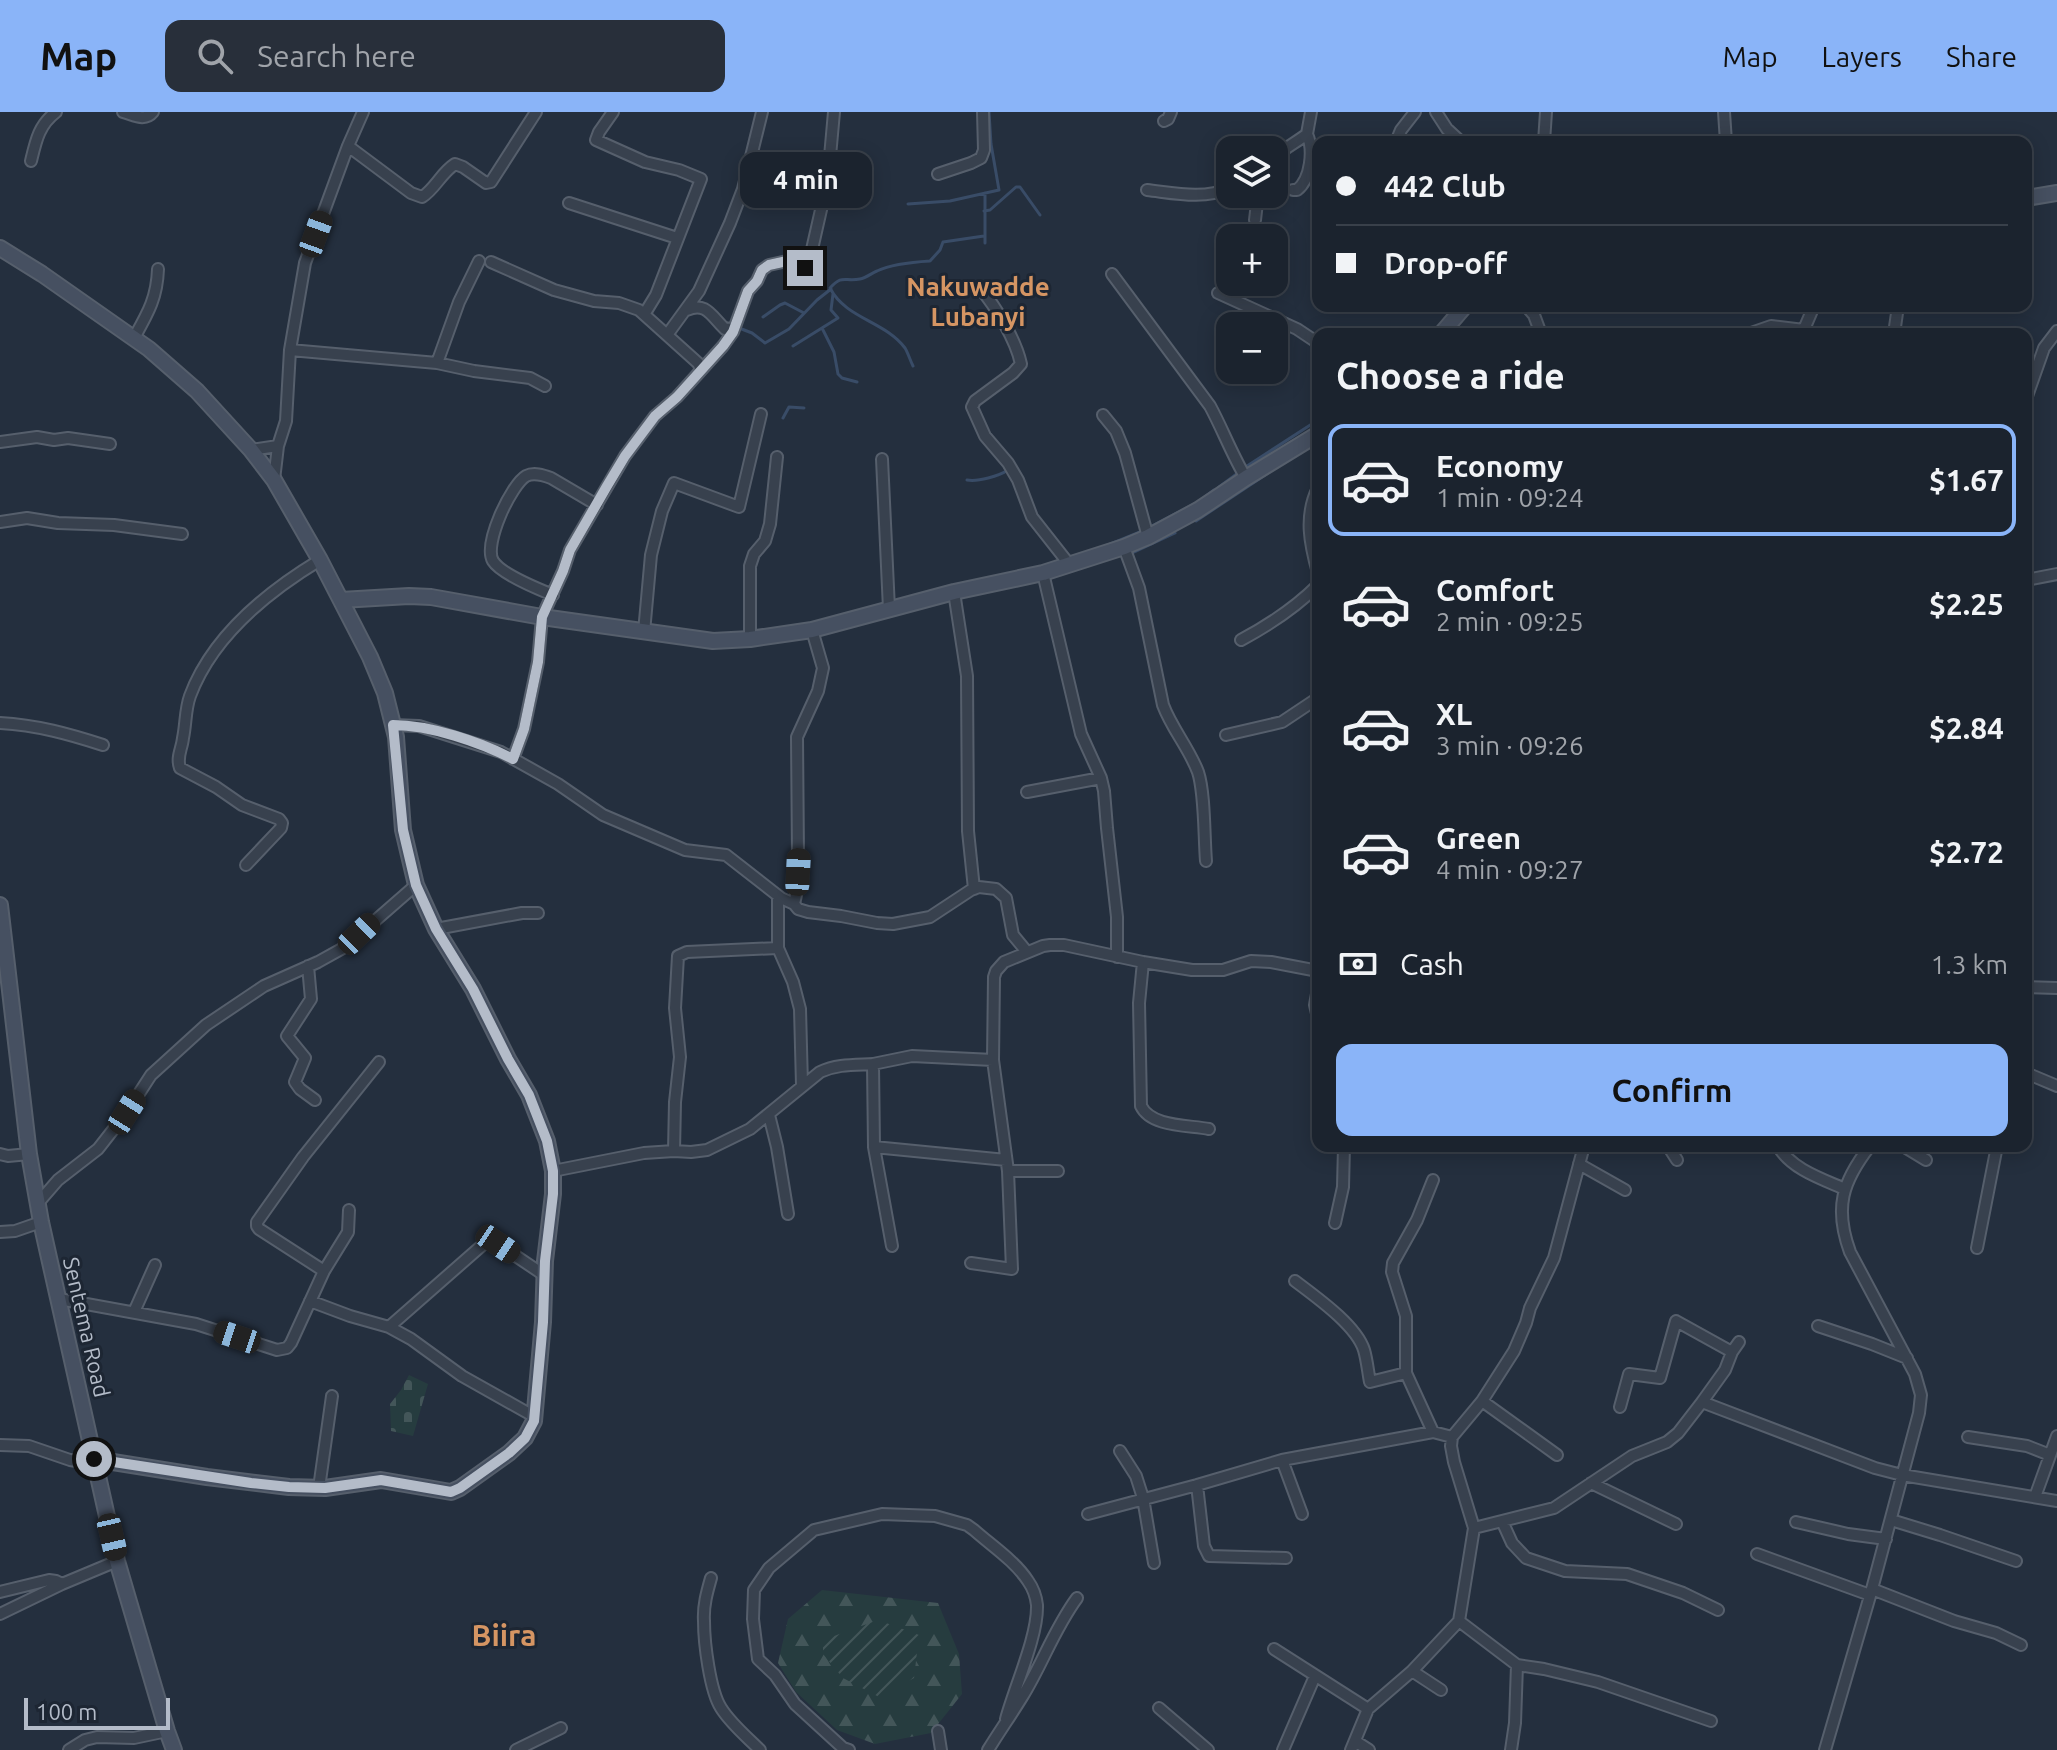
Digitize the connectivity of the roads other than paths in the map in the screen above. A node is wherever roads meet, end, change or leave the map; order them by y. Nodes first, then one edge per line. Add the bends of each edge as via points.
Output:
1 (56, 112) edge
2 (123, 112) edge
3 (153, 112) edge
4 (363, 112) edge
5 (536, 112) edge
6 (613, 112) edge
7 (762, 112) edge
8 (834, 112) edge
9 (983, 112) edge
10 (1311, 112) edge
11 (1415, 112) edge
12 (1436, 112) edge
13 (1546, 112) edge
14 (1724, 112) edge
15 (1307, 134) junction
16 (1398, 136) edge
17 (1455, 136) edge
18 (1544, 136) edge
19 (1726, 136) edge
20 (348, 146) junction
21 (1288, 147) edge
22 (31, 161) dead end
23 (749, 164) junction
24 (938, 174) dead end
25 (828, 179) junction
26 (1147, 190) dead end
27 (1293, 190) dead end
28 (1216, 193) edge
29 (2057, 193) edge
30 (2032, 197) edge
31 (569, 203) dead end
32 (1256, 208) edge
33 (1255, 220) dead end
34 (677, 238) junction
35 (0, 248) edge
36 (158, 269) dead end
37 (1112, 274) dead end
38 (980, 288) dead end
39 (1225, 296) edge
40 (685, 311) junction
41 (645, 313) junction
42 (734, 328) junction
43 (2057, 331) edge
44 (667, 335) junction
45 (134, 338) junction
46 (1312, 339) edge
47 (290, 350) junction
48 (437, 363) junction
49 (701, 369) junction
50 (2032, 382) edge
51 (545, 386) dead end
52 (761, 414) dead end
53 (1103, 415) dead end
54 (0, 442) edge
55 (1312, 442) edge
56 (110, 444) dead end
57 (278, 446) junction
58 (251, 450) junction
59 (777, 457) dead end
60 (882, 459) dead end
61 (1246, 478) junction
62 (274, 480) junction
63 (597, 505) junction
64 (1312, 507) edge
65 (0, 522) edge
66 (182, 534) dead end
67 (1148, 537) junction
68 (1124, 547) junction
69 (1312, 548) edge
70 (320, 560) junction
71 (1069, 564) junction
72 (1043, 573) junction
73 (2057, 574) edge
74 (2032, 579) edge
75 (1312, 591) edge
76 (954, 592) junction
77 (553, 595) junction
78 (341, 600) junction
79 (889, 609) junction
80 (542, 617) junction
81 (812, 630) junction
82 (644, 632) junction
83 (750, 639) junction
84 (1241, 640) dead end
85 (1312, 702) edge
86 (0, 723) edge
87 (393, 725) junction
88 (1226, 735) dead end
89 (103, 745) dead end
90 (513, 759) junction
91 (1101, 778) junction
92 (1027, 792) dead end
93 (1206, 861) dead end
94 (246, 865) dead end
95 (416, 885) junction
96 (974, 889) junction
97 (778, 896) junction
98 (794, 904) junction
99 (0, 909) edge
100 (538, 913) dead end
101 (436, 929) junction
102 (778, 948) junction
103 (1027, 952) junction
104 (1117, 957) junction
105 (1143, 962) junction
106 (308, 966) junction
107 (1312, 970) edge
108 (2032, 987) edge
109 (2057, 988) edge
110 (993, 1060) junction
111 (379, 1062) dead end
112 (873, 1064) junction
113 (2032, 1076) edge
114 (802, 1085) junction
115 (2057, 1086) edge
116 (315, 1100) dead end
117 (769, 1115) junction
118 (1209, 1129) dead end
119 (874, 1147) junction
120 (674, 1151) junction
121 (1344, 1152) edge
122 (1582, 1152) edge
123 (1672, 1152) edge
124 (1781, 1152) edge
125 (1865, 1152) edge
126 (1913, 1152) edge
127 (1996, 1152) edge
128 (0, 1154) edge
129 (29, 1154) junction
130 (1677, 1160) dead end
131 (1926, 1160) dead end
132 (1579, 1164) junction
133 (1007, 1165) junction
134 (553, 1171) junction
135 (1058, 1171) dead end
136 (1433, 1180) dead end
137 (1845, 1189) junction
138 (1625, 1190) dead end
139 (38, 1203) junction
140 (349, 1210) dead end
141 (788, 1214) dead end
142 (41, 1222) junction
143 (1335, 1223) dead end
144 (0, 1232) edge
145 (892, 1246) dead end
146 (1977, 1248) dead end
147 (971, 1263) dead end
148 (155, 1265) dead end
149 (324, 1271) junction
150 (544, 1275) junction
151 (1295, 1281) dead end
152 (59, 1299) junction
153 (310, 1301) junction
154 (134, 1312) junction
155 (1818, 1326) dead end
156 (389, 1327) junction
157 (1907, 1358) junction
158 (1406, 1373) junction
159 (332, 1396) dead end
160 (1482, 1401) junction
161 (1702, 1402) junction
162 (1620, 1407) dead end
163 (535, 1417) junction
164 (1433, 1432) junction
165 (2057, 1436) edge
166 (1452, 1437) junction
167 (1968, 1437) dead end
168 (0, 1445) edge
169 (1120, 1451) dead end
170 (1557, 1455) dead end
171 (2050, 1455) junction
172 (1282, 1460) junction
173 (94, 1461) junction
174 (1902, 1475) junction
175 (1591, 1483) junction
176 (1197, 1485) junction
177 (319, 1488) junction
178 (2035, 1497) junction
179 (1143, 1498) junction
180 (2057, 1501) edge
181 (1088, 1514) dead end
182 (1302, 1514) dead end
183 (1891, 1520) junction
184 (1502, 1521) junction
185 (1796, 1522) dead end
186 (1676, 1524) dead end
187 (1474, 1528) junction
188 (1886, 1539) junction
189 (1757, 1554) dead end
190 (1286, 1558) dead end
191 (117, 1561) junction
192 (2016, 1561) dead end
193 (1154, 1563) dead end
194 (711, 1578) dead end
195 (62, 1584) junction
196 (0, 1592) edge
197 (1871, 1592) junction
198 (1077, 1598) dead end
199 (1718, 1610) dead end
200 (0, 1614) edge
201 (1459, 1621) junction
202 (2021, 1645) dead end
203 (1274, 1649) dead end
204 (1517, 1665) junction
205 (1412, 1671) junction
206 (1315, 1676) junction
207 (1441, 1690) dead end
208 (1159, 1708) dead end
209 (1368, 1709) junction
210 (1006, 1719) junction
211 (1711, 1721) dead end
212 (561, 1728) dead end
213 (167, 1731) junction
214 (938, 1731) dead end
215 (1353, 1746) edge
216 (69, 1750) edge
217 (174, 1750) edge
218 (516, 1750) edge
219 (760, 1750) edge
220 (849, 1750) edge
221 (941, 1750) edge
222 (988, 1750) edge
223 (1208, 1750) edge
224 (1283, 1750) edge
225 (1369, 1750) edge
226 (1511, 1750) edge
227 (1825, 1750) edge

1 - 22 street via 39,130
2 - 3 street via 143,118
4 - 20 street
5 - 20 street via 489,183 455,164 422,197
6 - 34 street via 596,140 701,179
7 - 23 street
8 - 25 street
9 - 24 street via 981,158
10 - 15 street
11 - 16 street
12 - 17 street
13 - 18 street
14 - 19 street
15 - 21 street
15 - 27 street via 1311,157 1303,185
20 - 47 street via 305,263
23 - 25 street
23 - 40 street via 730,223
25 - 42 street via 808,267 787,261 762,270
26 - 28 street
29 - 30 street
31 - 34 street
32 - 33 street
34 - 41 street
35 - 45 street
36 - 45 street via 153,303
37 - 61 street via 1210,406
38 - 71 street via 1021,364 972,407 985,436 1018,480 1032,517
39 - 46 street
40 - 42 street via 702,307 725,329
40 - 44 street
41 - 44 street
41 - 48 street via 554,290 485,261 459,302
42 - 49 street
43 - 50 street via 2044,348
44 - 49 street
45 - 58 street via 197,391
47 - 48 street
47 - 57 street via 286,421
48 - 51 street via 530,378
49 - 63 street via 641,433
52 - 82 street via 739,507 674,483 651,555
53 - 67 street via 1125,453
54 - 56 street via 37,437
55 - 61 street
57 - 58 street
57 - 62 street
58 - 62 street
59 - 83 street via 770,524 750,566
60 - 79 street
61 - 67 street
62 - 70 street
63 - 77 street via 570,550
63 - 77 street via 551,478 528,475 498,521 493,561 527,585
64 - 69 street
65 - 66 street via 27,518
67 - 68 street
68 - 71 street
68 - 93 street via 1139,588 1163,705 1200,779
70 - 78 street
70 - 94 street via 242,620 206,662 187,706 180,768 282,823
71 - 72 street
72 - 76 street
72 - 91 street via 1081,734
73 - 74 street
75 - 84 street
76 - 79 street
76 - 96 street via 967,676 968,831
77 - 80 street
78 - 80 street via 431,597
78 - 87 street via 381,682
79 - 81 street
80 - 82 street
80 - 90 street via 538,662
81 - 83 street
81 - 98 street via 823,668 797,737
82 - 83 street via 713,641
85 - 88 street via 1282,722
86 - 89 street via 50,729
87 - 90 street via 419,726
87 - 95 street via 403,830
90 - 97 street via 603,815 685,850 726,855
91 - 92 street
91 - 104 street via 1117,908
95 - 101 street
95 - 106 street via 345,947
96 - 98 street via 930,917 893,924 808,912
96 - 103 street via 987,886 1002,893 1013,935
97 - 98 street
97 - 102 street
99 - 129 street, Sentema Road
100 - 101 street
101 - 134 street via 529,1095
102 - 114 street via 800,1009
102 - 120 street via 678,956 675,1008 680,1057
103 - 104 street via 1064,945
103 - 110 street via 996,971
104 - 105 street
105 - 107 street via 1223,970 1251,961
105 - 118 street via 1141,1106 1159,1121
106 - 116 street via 311,999 287,1036 305,1058 295,1082
106 - 139 street via 264,986 206,1025 151,1075 98,1149
108 - 109 street
110 - 112 street via 912,1056
110 - 133 street
111 - 149 street via 256,1224
112 - 114 street via 831,1067
112 - 119 street
113 - 115 street
114 - 117 street
117 - 120 street via 718,1146 701,1152
117 - 141 street
119 - 133 street
119 - 145 street
120 - 134 street
121 - 143 street
122 - 132 street
123 - 130 street
124 - 137 street
125 - 137 street
126 - 131 street
127 - 146 street
128 - 129 street
129 - 139 street, Sentema Road
132 - 138 street
132 - 160 street via 1554,1258 1514,1351
133 - 135 street
133 - 147 street via 1012,1269
134 - 150 street
136 - 158 street via 1393,1263 1406,1316
137 - 157 street via 1843,1231 1850,1252
139 - 142 street, Sentema Road
140 - 149 street via 348,1232
142 - 144 street
142 - 152 street, Sentema Road
148 - 154 street
149 - 153 street
150 - 156 street via 487,1241
150 - 163 street
151 - 158 street via 1351,1331 1363,1348 1370,1382
152 - 154 street
152 - 173 street, Sentema Road
153 - 154 street via 291,1343 280,1351 196,1324
153 - 156 street
155 - 157 street
156 - 163 street
157 - 174 street via 1921,1395
158 - 164 street
159 - 177 street
160 - 166 street
160 - 170 street
161 - 162 street via 1735,1347 1676,1321 1660,1378 1629,1374
161 - 174 street
161 - 175 street via 1667,1442 1632,1456
163 - 177 street via 525,1438 509,1453 451,1492 381,1480
164 - 166 street
164 - 172 street
165 - 171 street
166 - 187 street
167 - 171 street
168 - 173 street
169 - 179 street
171 - 178 street
172 - 176 street
172 - 182 street
173 - 177 street
173 - 191 street, Sentema Road
174 - 178 street
174 - 183 street
175 - 184 street via 1554,1508
175 - 186 street
176 - 179 street
176 - 190 street via 1209,1556
178 - 180 street
179 - 181 street
179 - 193 street
183 - 188 street
183 - 192 street
184 - 187 street
184 - 199 street via 1526,1558 1565,1571 1627,1574
185 - 188 street
187 - 201 street
188 - 197 street
189 - 197 street
191 - 195 street
191 - 213 street, Sentema Road
194 - 219 street via 703,1621 714,1694 733,1724
195 - 196 street via 49,1580
195 - 200 street
197 - 202 street
197 - 227 street
198 - 210 street
201 - 204 street
201 - 205 street
203 - 206 street
204 - 211 street via 1598,1682
204 - 226 street
205 - 207 street
205 - 209 street
206 - 209 street
206 - 224 street
208 - 223 street
209 - 215 street
210 - 220 street via 1033,1629 1036,1602 1030,1584 967,1525 935,1516 882,1514 814,1530 769,1568 754,1590 758,1659 795,1704
210 - 222 street
212 - 218 street
213 - 216 street via 134,1738 97,1737
213 - 217 street, Sentema Road
214 - 221 street
215 - 225 street

